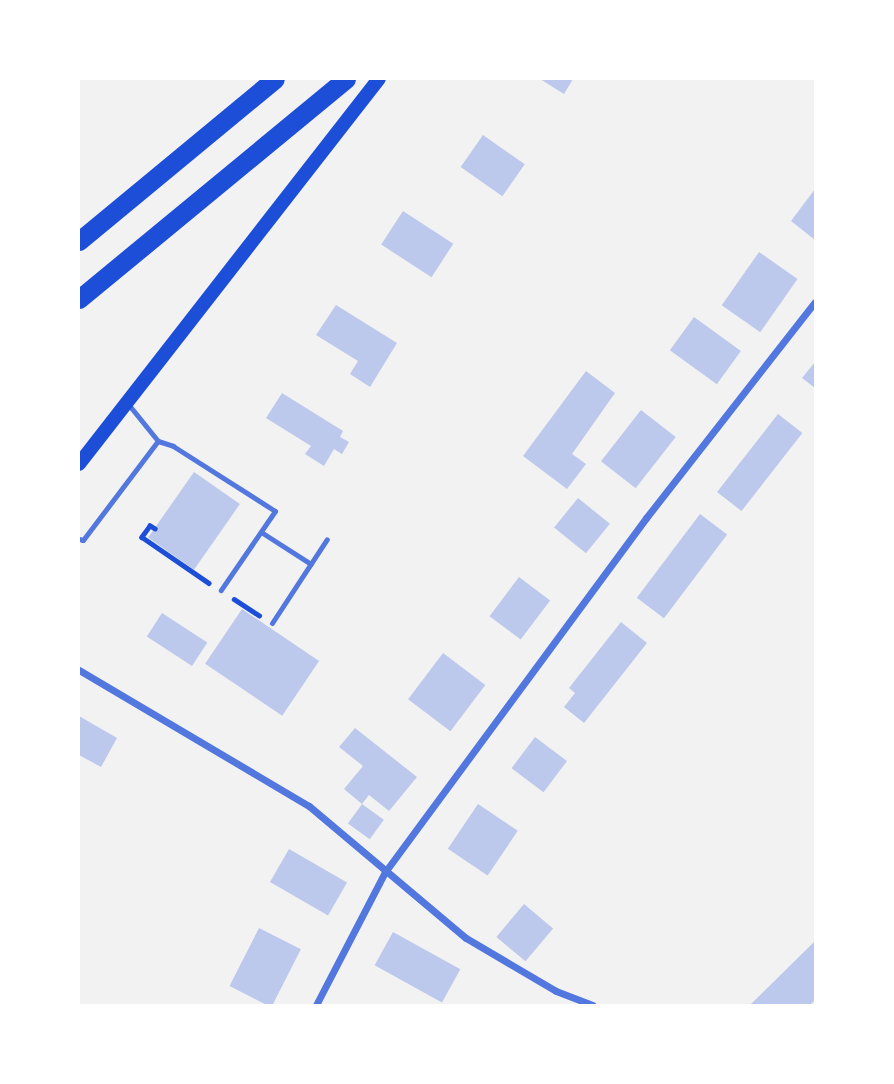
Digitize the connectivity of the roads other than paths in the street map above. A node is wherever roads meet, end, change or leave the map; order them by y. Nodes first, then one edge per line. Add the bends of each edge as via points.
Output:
1 (275, 79) edge
2 (346, 79) edge
3 (379, 79) edge
4 (79, 241) edge
5 (79, 299) edge
6 (815, 302) edge
7 (126, 402) junction
8 (158, 441) junction
9 (79, 464) edge
10 (261, 532) junction
11 (79, 539) edge
12 (327, 539) dead end
13 (311, 564) junction
14 (220, 590) dead end
15 (272, 623) dead end
16 (79, 670) edge
17 (385, 872) junction
18 (316, 1005) edge
19 (592, 1005) edge

1 - 4 highway
2 - 5 highway
3 - 7 main road
6 - 17 street via 646,518
7 - 8 lane
7 - 9 main road
8 - 10 lane via 275,511
8 - 11 lane via 83,540
10 - 13 lane
10 - 14 lane
12 - 13 lane
13 - 15 lane
16 - 17 street via 309,806
17 - 18 street
17 - 19 street via 466,938 556,991

